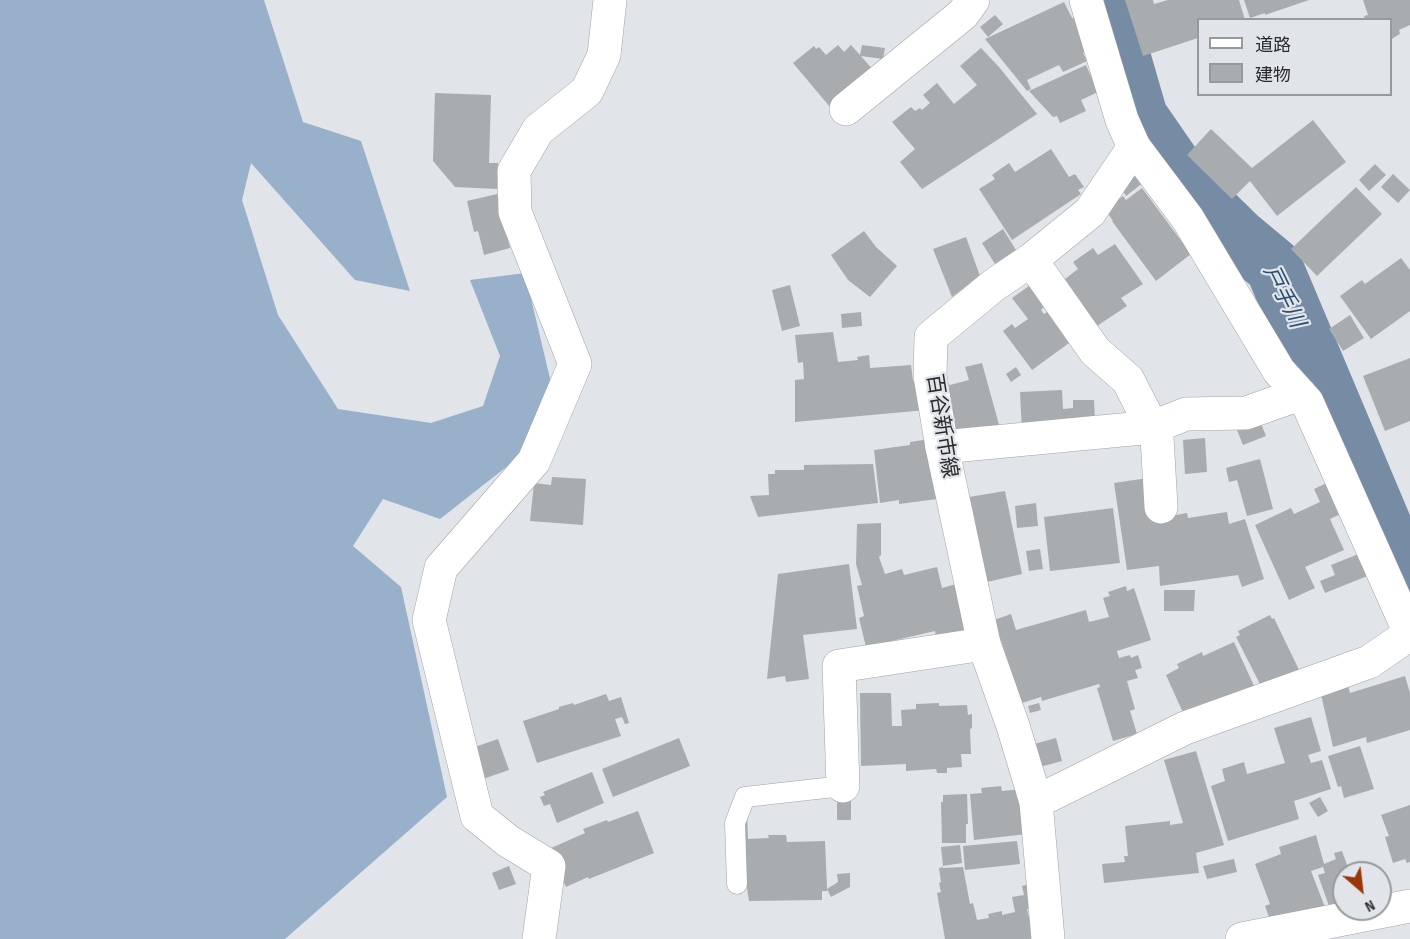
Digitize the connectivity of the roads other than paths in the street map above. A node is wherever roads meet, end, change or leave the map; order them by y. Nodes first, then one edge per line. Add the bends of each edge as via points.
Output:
1 (610, 0) edge
2 (973, 0) edge
3 (1086, 0) edge
4 (846, 109) dead end
5 (1134, 147) junction
6 (1031, 260) junction
7 (1300, 394) junction
8 (1153, 427) junction
9 (942, 447) junction
10 (1161, 507) dead end
11 (1410, 634) edge
12 (984, 644) junction
13 (843, 786) joint
14 (1036, 802) junction
15 (737, 884) dead end
16 (1410, 906) edge
17 (539, 939) edge
18 (1048, 939) edge
19 (1242, 939) edge

1 - 17 street via 604,55 587,91 538,130 513,171 515,212 575,364 534,461 441,568 429,620 477,816 549,866
2 - 4 street via 963,14
3 - 5 street via 1122,120
5 - 6 street, 百谷新市線 via 1090,212
5 - 7 street via 1188,219 1279,371
6 - 8 street via 1095,351 1128,380
6 - 9 street, 百谷新市線 via 931,337 930,376
7 - 8 street via 1246,413 1186,414
7 - 11 street via 1307,402
8 - 9 street
8 - 10 street
9 - 12 street, 百谷新市線
11 - 14 street via 1369,662 1185,728
12 - 13 street via 839,666
12 - 14 street, 百谷新市線
13 - 15 lane via 745,797 735,823
14 - 18 street, 百谷新市線
16 - 19 street

